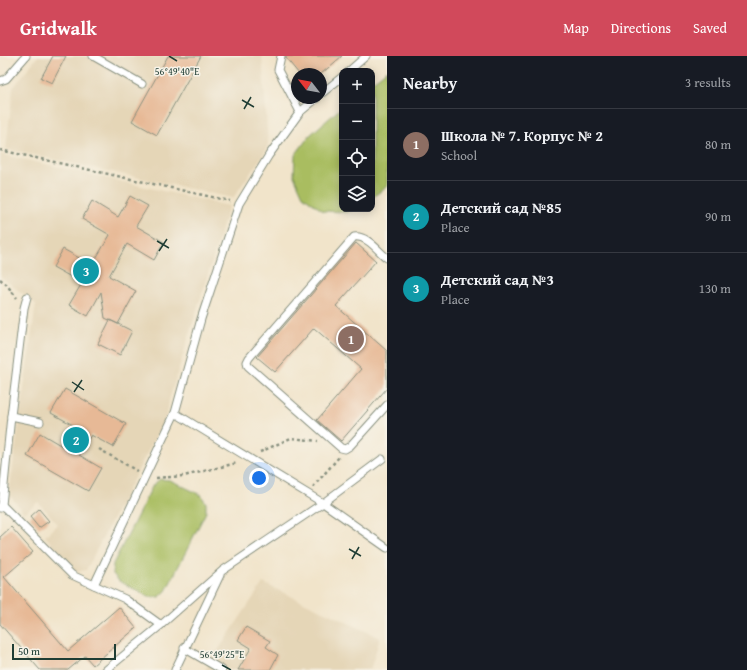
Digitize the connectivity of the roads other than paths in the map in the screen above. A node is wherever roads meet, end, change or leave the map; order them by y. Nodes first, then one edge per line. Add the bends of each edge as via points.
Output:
1 (26, 56) edge
2 (94, 56) edge
3 (281, 56) edge
4 (366, 56) edge
5 (352, 68) edge
6 (339, 79) edge
7 (0, 81) edge
8 (142, 84) dead end
9 (327, 89) edge
10 (309, 104) edge
11 (300, 112) junction
12 (387, 258) edge
13 (27, 297) dead end
14 (387, 405) edge
15 (175, 413) junction
16 (11, 416) junction
17 (40, 422) dead end
18 (382, 459) dead end
19 (323, 502) junction
20 (1, 506) edge
21 (387, 548) edge
22 (222, 571) junction
23 (94, 585) junction
24 (161, 625) junction
25 (184, 648) junction
26 (106, 670) edge
27 (175, 670) edge
28 (222, 670) edge

1 - 7 lane via 6,79
2 - 8 lane
3 - 11 lane via 278,70
4 - 5 lane
6 - 9 lane
10 - 11 lane
11 - 15 lane via 269,155 239,204 201,319
12 - 14 lane via 364,238 354,237 247,362 248,366 340,448 350,446
13 - 16 lane
15 - 19 lane
15 - 23 lane
16 - 17 lane
16 - 20 lane
18 - 19 lane
19 - 21 lane
19 - 22 lane
20 - 23 lane via 72,574
22 - 24 lane
22 - 25 lane
23 - 24 lane via 125,599
24 - 26 lane
25 - 27 lane
25 - 28 lane

